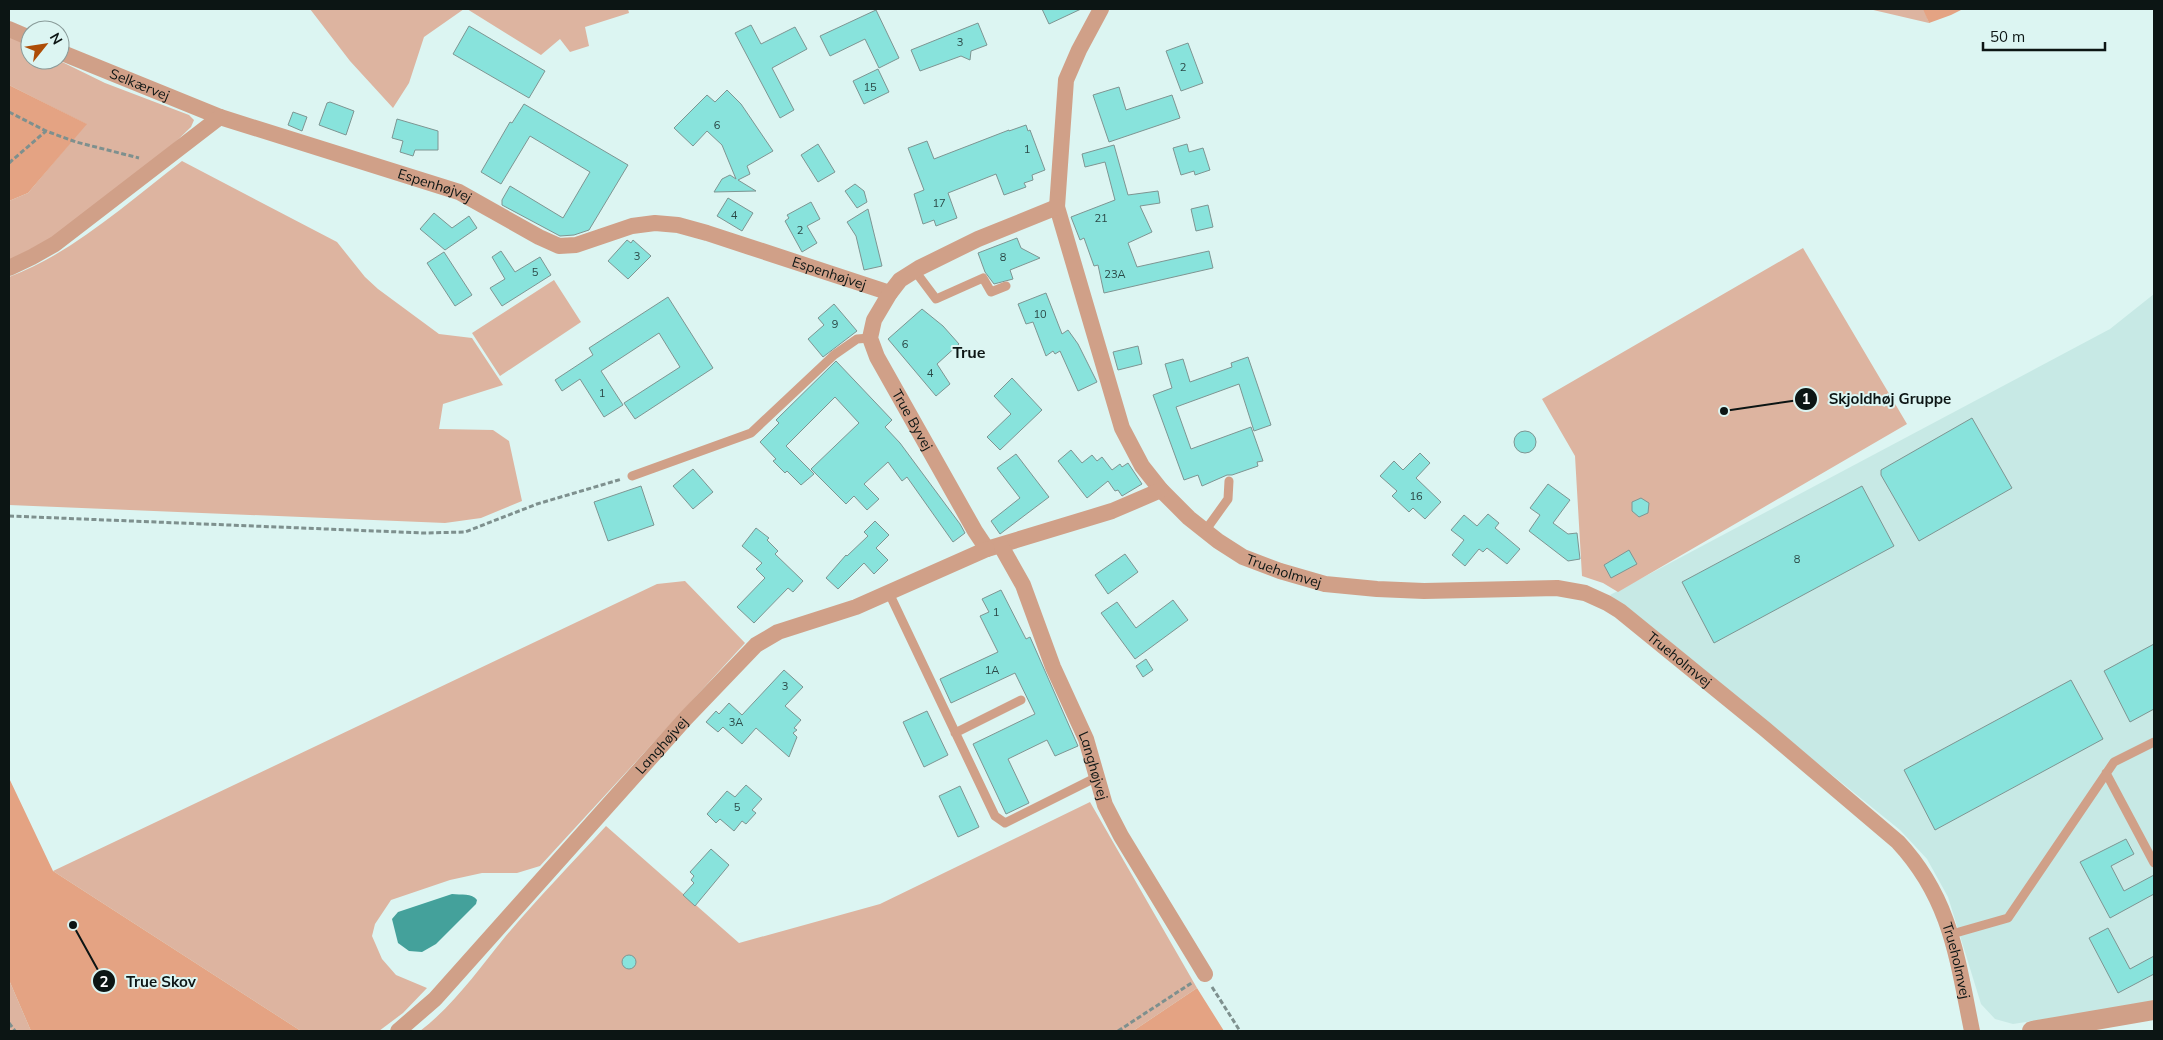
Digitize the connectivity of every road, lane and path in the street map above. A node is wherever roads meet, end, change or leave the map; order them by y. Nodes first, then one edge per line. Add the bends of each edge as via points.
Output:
1 (1101, 9) edge
2 (70, 56) edge
3 (9, 112) edge
4 (220, 117) junction
5 (46, 131) junction
6 (9, 163) edge
7 (160, 164) junction
8 (1057, 208) junction
9 (9, 268) edge
10 (914, 271) junction
11 (1006, 286) dead end
12 (890, 293) junction
13 (870, 338) junction
14 (632, 476) joint
15 (1229, 481) dead end
16 (1161, 490) junction
17 (9, 516) edge
18 (1206, 531) junction
19 (994, 547) junction
20 (889, 593) junction
21 (1021, 700) dead end
22 (955, 733) junction
23 (2154, 742) edge
24 (2106, 773) junction
25 (1097, 777) junction
26 (2154, 863) edge
27 (1952, 934) junction
28 (1205, 974) junction
29 (2154, 1010) edge
30 (9, 1023) edge
31 (15, 1031) edge
32 (398, 1031) edge
33 (1118, 1031) edge
34 (1240, 1031) edge
35 (1972, 1031) edge
36 (2032, 1031) edge

1 - 8 street via 1066,80
2 - 4 street, Selkærvej
3 - 5 path
4 - 7 street
4 - 12 street, Espenhøjvej via 459,192 559,246 576,245 632,226 678,225
5 - 6 path
5 - 7 path
7 - 9 street via 54,244
8 - 10 street via 978,240
8 - 16 street via 1122,428 1142,466
10 - 11 lane via 936,299 983,278 991,292
10 - 12 street via 900,280
12 - 13 street via 874,320
13 - 14 lane via 856,339 834,355 751,433
13 - 19 street, True Byvej via 877,358 975,531
14 - 17 path via 536,504 465,532
15 - 18 lane via 1228,499
16 - 18 street
16 - 19 street via 1112,511
18 - 27 street, Trueholmvej via 1243,556 1325,584 1424,591 1557,588 1585,593 1607,603 1765,728 1898,842 1927,880
19 - 20 street, Langhøjvej
19 - 25 street, Langhøjvej via 1023,585 1053,667 1086,739
20 - 22 lane
20 - 32 street, Langhøjvej via 778,632 756,645 686,718 435,999
21 - 22 lane
22 - 25 lane via 995,816 1005,824
23 - 24 lane via 2114,762
24 - 26 lane
24 - 27 lane via 2008,918
25 - 28 street, Langhøjvej via 1105,805 1121,836
27 - 35 street, Trueholmvej
28 - 33 path
28 - 34 path
29 - 36 street
30 - 31 path

